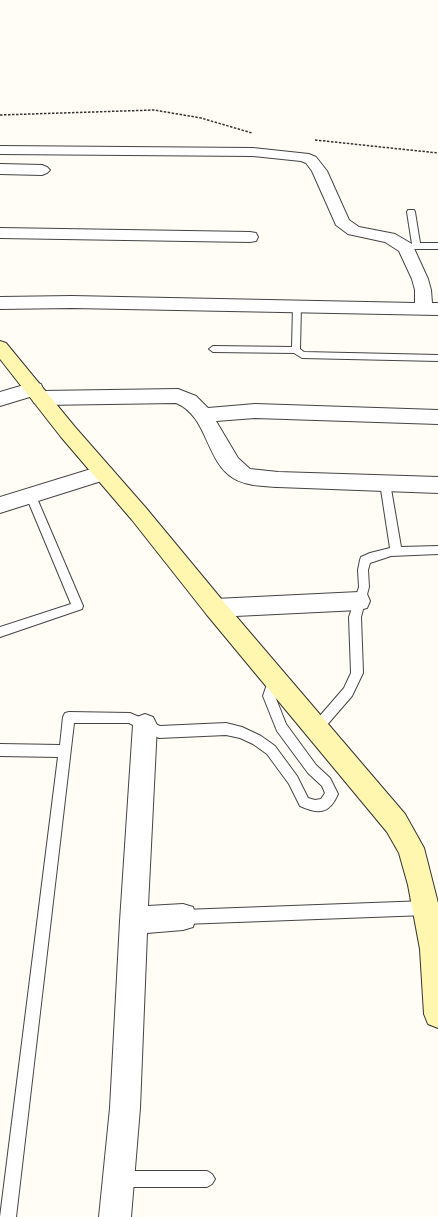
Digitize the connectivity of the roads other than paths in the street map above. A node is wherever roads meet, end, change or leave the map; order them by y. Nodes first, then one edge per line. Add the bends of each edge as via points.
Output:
1 (0, 150) edge
2 (0, 169) edge
3 (42, 170) dead end
4 (412, 212) dead end
5 (0, 233) edge
6 (250, 237) dead end
7 (438, 246) edge
8 (411, 247) junction
9 (0, 303) edge
10 (297, 306) junction
11 (431, 309) edge
12 (0, 347) edge
13 (213, 349) dead end
14 (296, 350) junction
15 (438, 358) edge
16 (0, 387) edge
17 (33, 388) junction
18 (0, 399) edge
19 (202, 415) junction
20 (438, 417) edge
21 (104, 473) junction
22 (385, 483) junction
23 (438, 485) edge
24 (31, 496) junction
25 (0, 505) edge
26 (438, 550) edge
27 (396, 551) junction
28 (359, 601) junction
29 (215, 608) junction
30 (0, 632) edge
31 (274, 679) junction
32 (146, 725) junction
33 (316, 729) junction
34 (0, 750) edge
35 (65, 751) junction
36 (432, 907) edge
37 (184, 917) joint
38 (133, 921) junction
39 (438, 1014) edge
40 (118, 1179) junction
41 (207, 1179) dead end
42 (8, 1217) edge
43 (115, 1217) edge

1 - 8 street via 253,152 304,157 311,160 319,171 342,222 354,231 389,238
2 - 3 street
4 - 8 lane
5 - 6 street
7 - 8 lane
8 - 11 street
9 - 10 street
10 - 11 street
10 - 14 lane
12 - 17 street
13 - 14 lane
14 - 15 lane via 302,355
16 - 17 street
17 - 18 street
17 - 19 street via 178,396 197,406
17 - 21 street
19 - 20 street via 255,411
19 - 22 street via 232,464 247,476
21 - 24 street
21 - 29 street
22 - 23 street
22 - 27 lane
24 - 25 street
24 - 30 lane via 78,606
26 - 27 lane
27 - 28 lane via 365,560 364,587
28 - 29 street
28 - 33 lane via 355,617 357,673 348,692
29 - 31 street
31 - 32 lane via 269,696 281,727 312,769 326,782 332,794 325,804 315,806 304,802 293,780 271,750 247,735 226,729 159,732
31 - 33 street
32 - 35 lane via 130,718 70,717
32 - 38 street
33 - 36 street via 396,823 411,848
34 - 35 lane
35 - 42 lane
36 - 37 lane
36 - 39 street
37 - 38 street
38 - 40 street via 125,1108
40 - 41 lane
40 - 43 street

